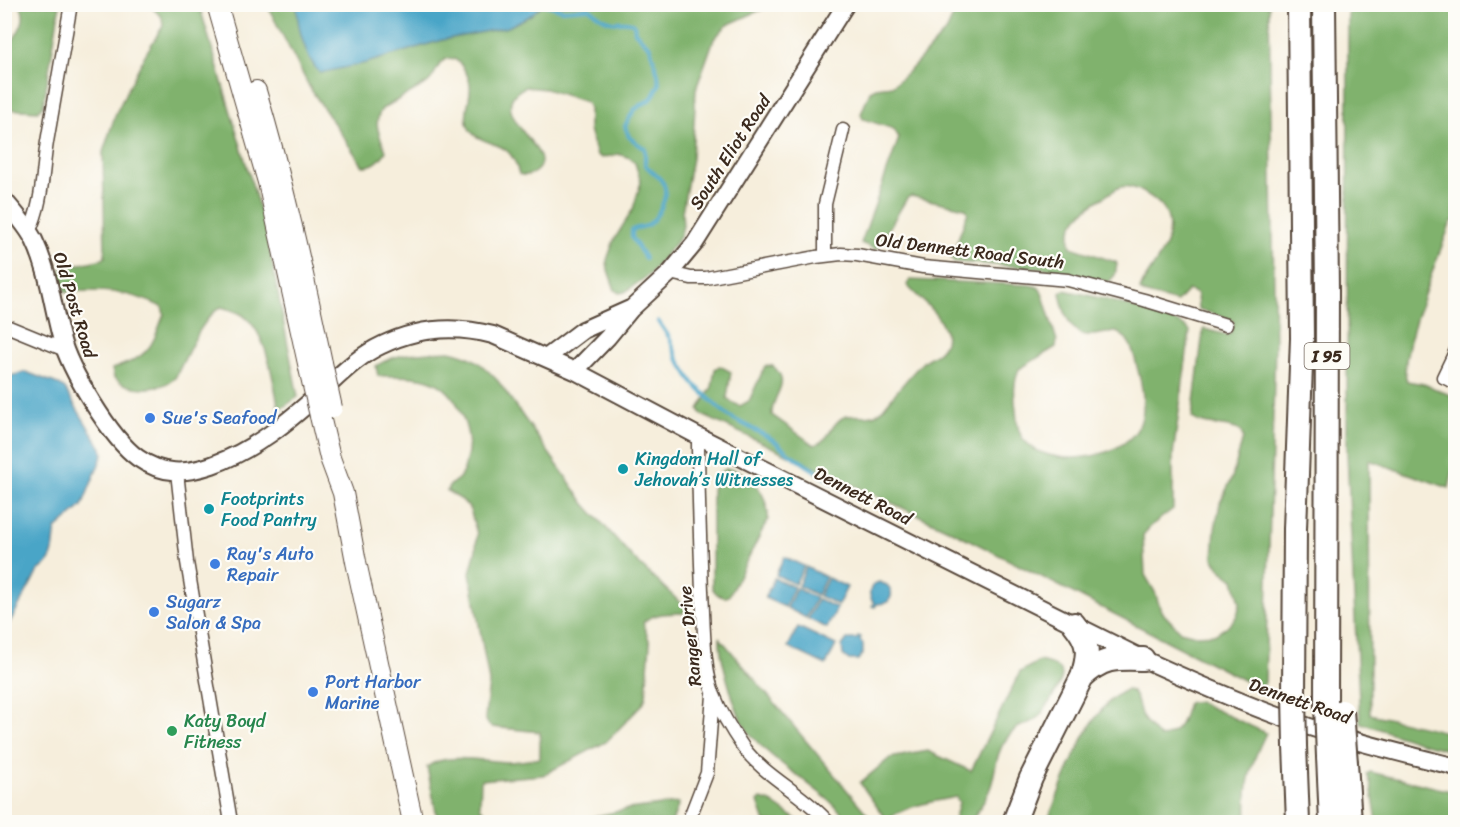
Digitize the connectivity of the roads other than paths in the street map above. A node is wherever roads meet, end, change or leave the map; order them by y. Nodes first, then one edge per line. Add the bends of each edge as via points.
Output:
1 (71, 4) edge
2 (217, 4) edge
3 (230, 4) edge
4 (846, 4) edge
5 (1324, 5) edge
6 (1299, 6) edge
7 (843, 130) dead end
8 (4, 200) edge
9 (29, 232) junction
10 (825, 256) junction
11 (670, 273) junction
12 (631, 309) junction
13 (4, 325) edge
14 (1226, 325) dead end
15 (65, 350) junction
16 (1455, 350) edge
17 (546, 358) junction
18 (316, 366) junction
19 (575, 371) junction
20 (1455, 383) edge
21 (698, 436) junction
22 (177, 472) junction
23 (1074, 624) junction
24 (1143, 659) junction
25 (1082, 677) junction
26 (714, 694) junction
27 (1337, 760) junction
28 (1455, 767) edge
29 (231, 822) edge
30 (413, 822) edge
31 (688, 822) edge
32 (828, 822) edge
33 (1014, 822) edge
34 (1298, 822) edge
35 (1330, 822) edge
36 (1350, 822) edge

1 - 9 street via 42,195
2 - 18 main road
3 - 18 main road via 298,249
4 - 11 main road, South Eliot Road via 727,195
5 - 27 highway, I 95, bridge via 1325,518
6 - 34 highway, I 95, bridge via 1302,338 1294,695
7 - 10 street via 825,204
8 - 9 main road, Old Post Road
9 - 15 main road, Old Post Road via 44,264
10 - 11 street, Old Dennett Road South via 706,279
10 - 14 street, Old Dennett Road South via 856,255 923,267 1068,280
11 - 12 main road, South Eliot Road
12 - 17 main road via 584,330
12 - 19 main road, South Eliot Road
13 - 15 street
15 - 22 main road, Old Post Road via 76,374 128,449 149,464
16 - 20 street via 1443,377
17 - 19 main road, Dennett Road
17 - 22 main road, Dennett Road via 493,335 468,330 449,328 401,338 364,355 267,437 228,459 197,470
18 - 30 main road, bridge via 326,412 344,464 343,493
19 - 21 main road, Dennett Road
21 - 23 main road, Dennett Road
21 - 26 street, Ranger Drive via 703,613
22 - 29 street via 189,575
23 - 24 main road, Dennett Road
23 - 25 highway via 1087,645
24 - 25 highway via 1123,657 1101,662
24 - 28 main road, Dennett Road via 1272,714
25 - 33 highway via 1031,778
26 - 31 street via 707,773
26 - 32 street, Ranger Drive via 745,749
27 - 35 highway, I 95
27 - 36 highway

